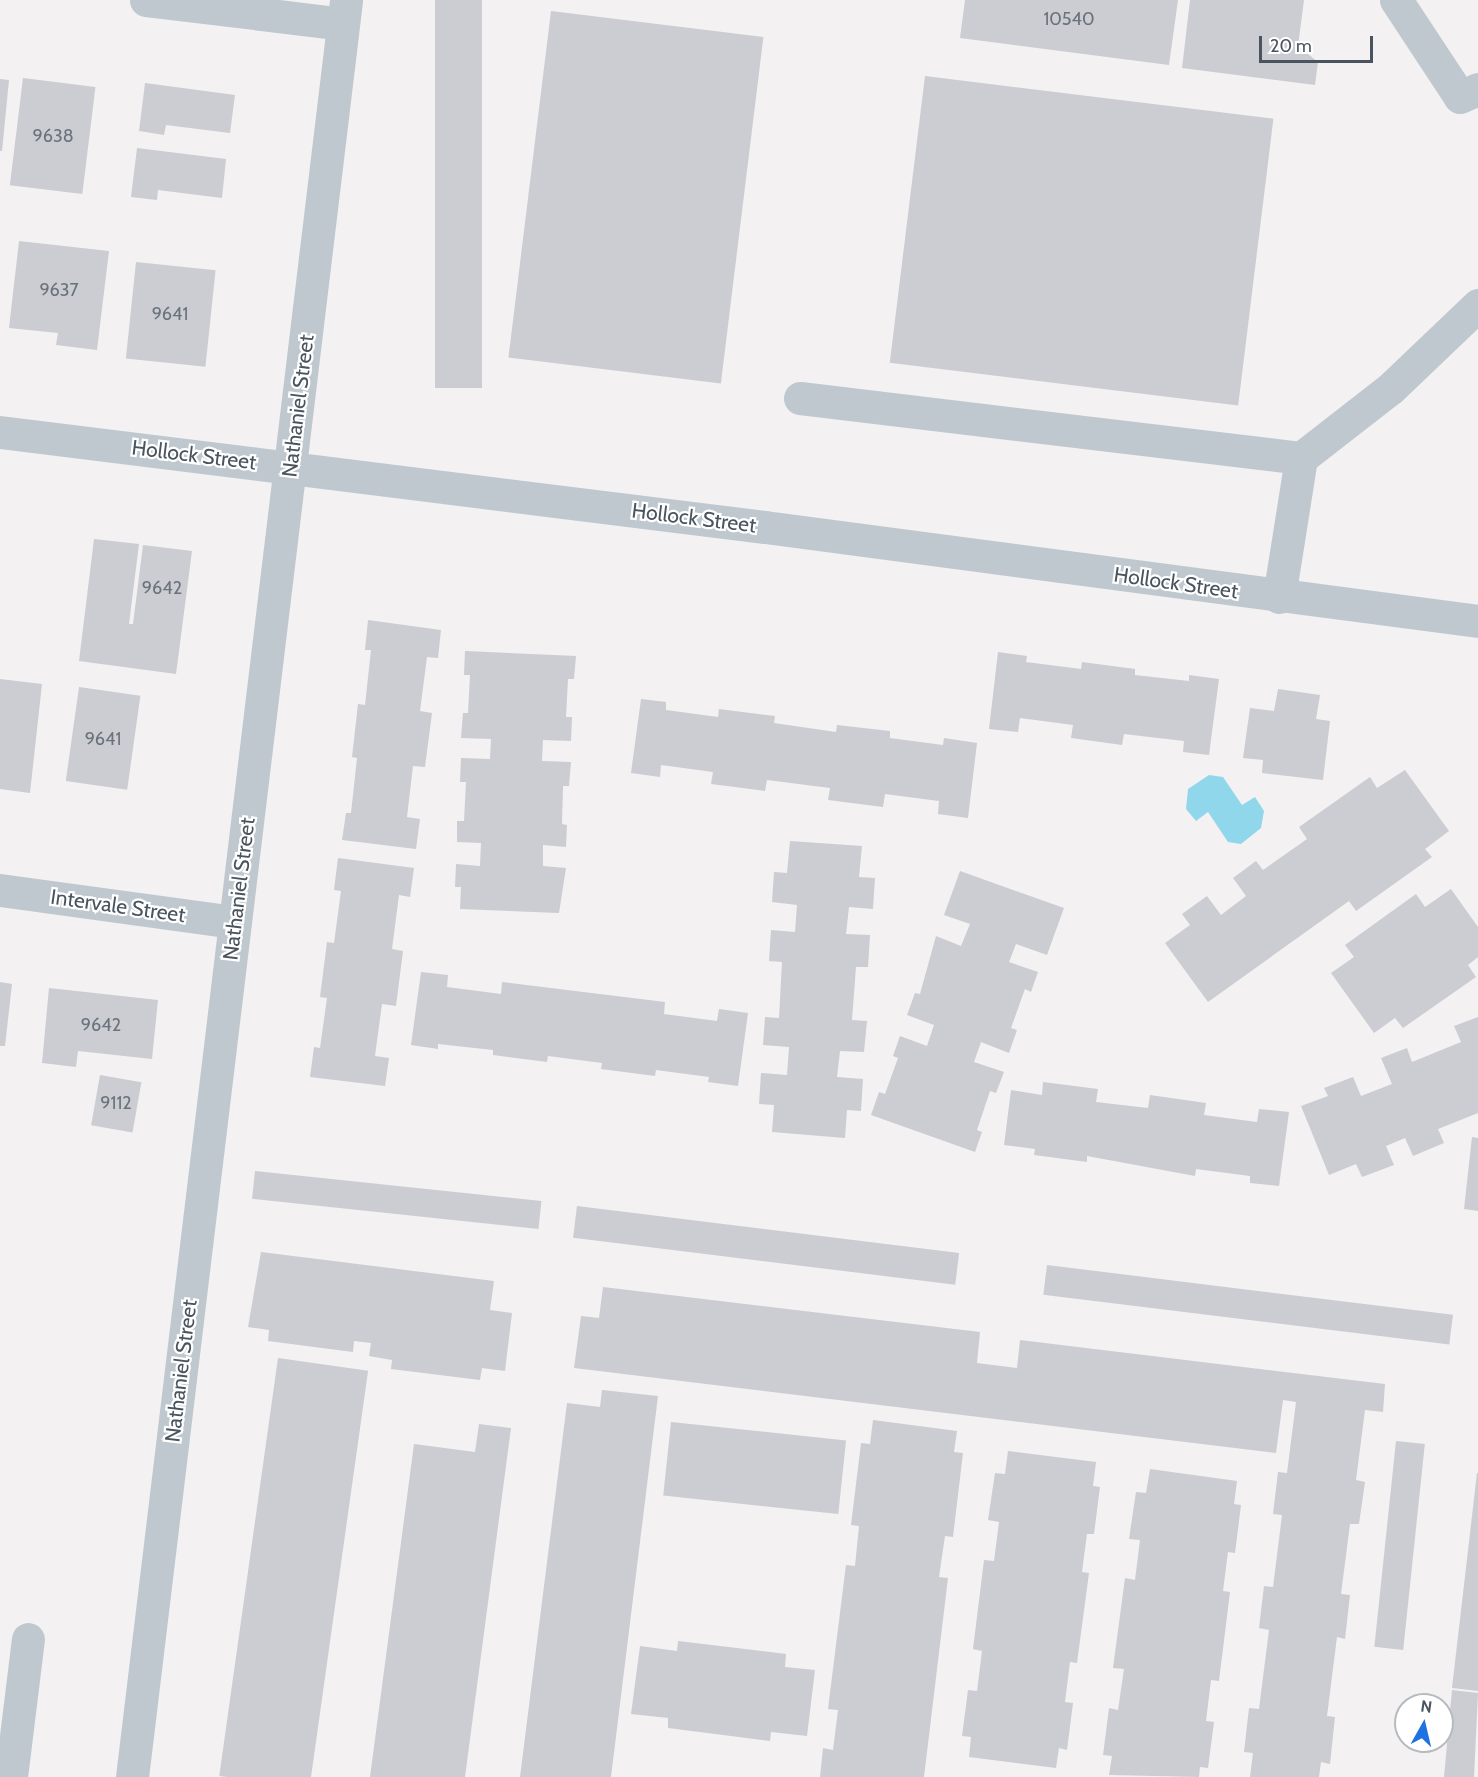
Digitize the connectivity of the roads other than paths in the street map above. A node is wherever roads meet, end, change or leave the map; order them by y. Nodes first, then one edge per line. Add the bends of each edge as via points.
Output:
1 (146, 0) edge
2 (1396, 0) edge
3 (345, 12) edge
4 (1478, 89) edge
5 (1478, 305) edge
6 (800, 398) dead end
7 (0, 432) edge
8 (1300, 458) junction
9 (290, 466) junction
10 (1279, 597) junction
11 (1478, 621) edge
12 (0, 890) edge
13 (235, 922) junction
14 (28, 1639) dead end
15 (11, 1777) edge
16 (132, 1777) edge

1 - 3 street
2 - 4 street via 1460,97
3 - 9 street, Nathaniel Street
5 - 8 street via 1391,388
6 - 8 street
7 - 9 street, Hollock Street
8 - 10 street
9 - 10 street, Hollock Street
9 - 13 street, Nathaniel Street
10 - 11 street, Hollock Street
12 - 13 street, Intervale Street
13 - 16 street, Nathaniel Street
14 - 15 street

